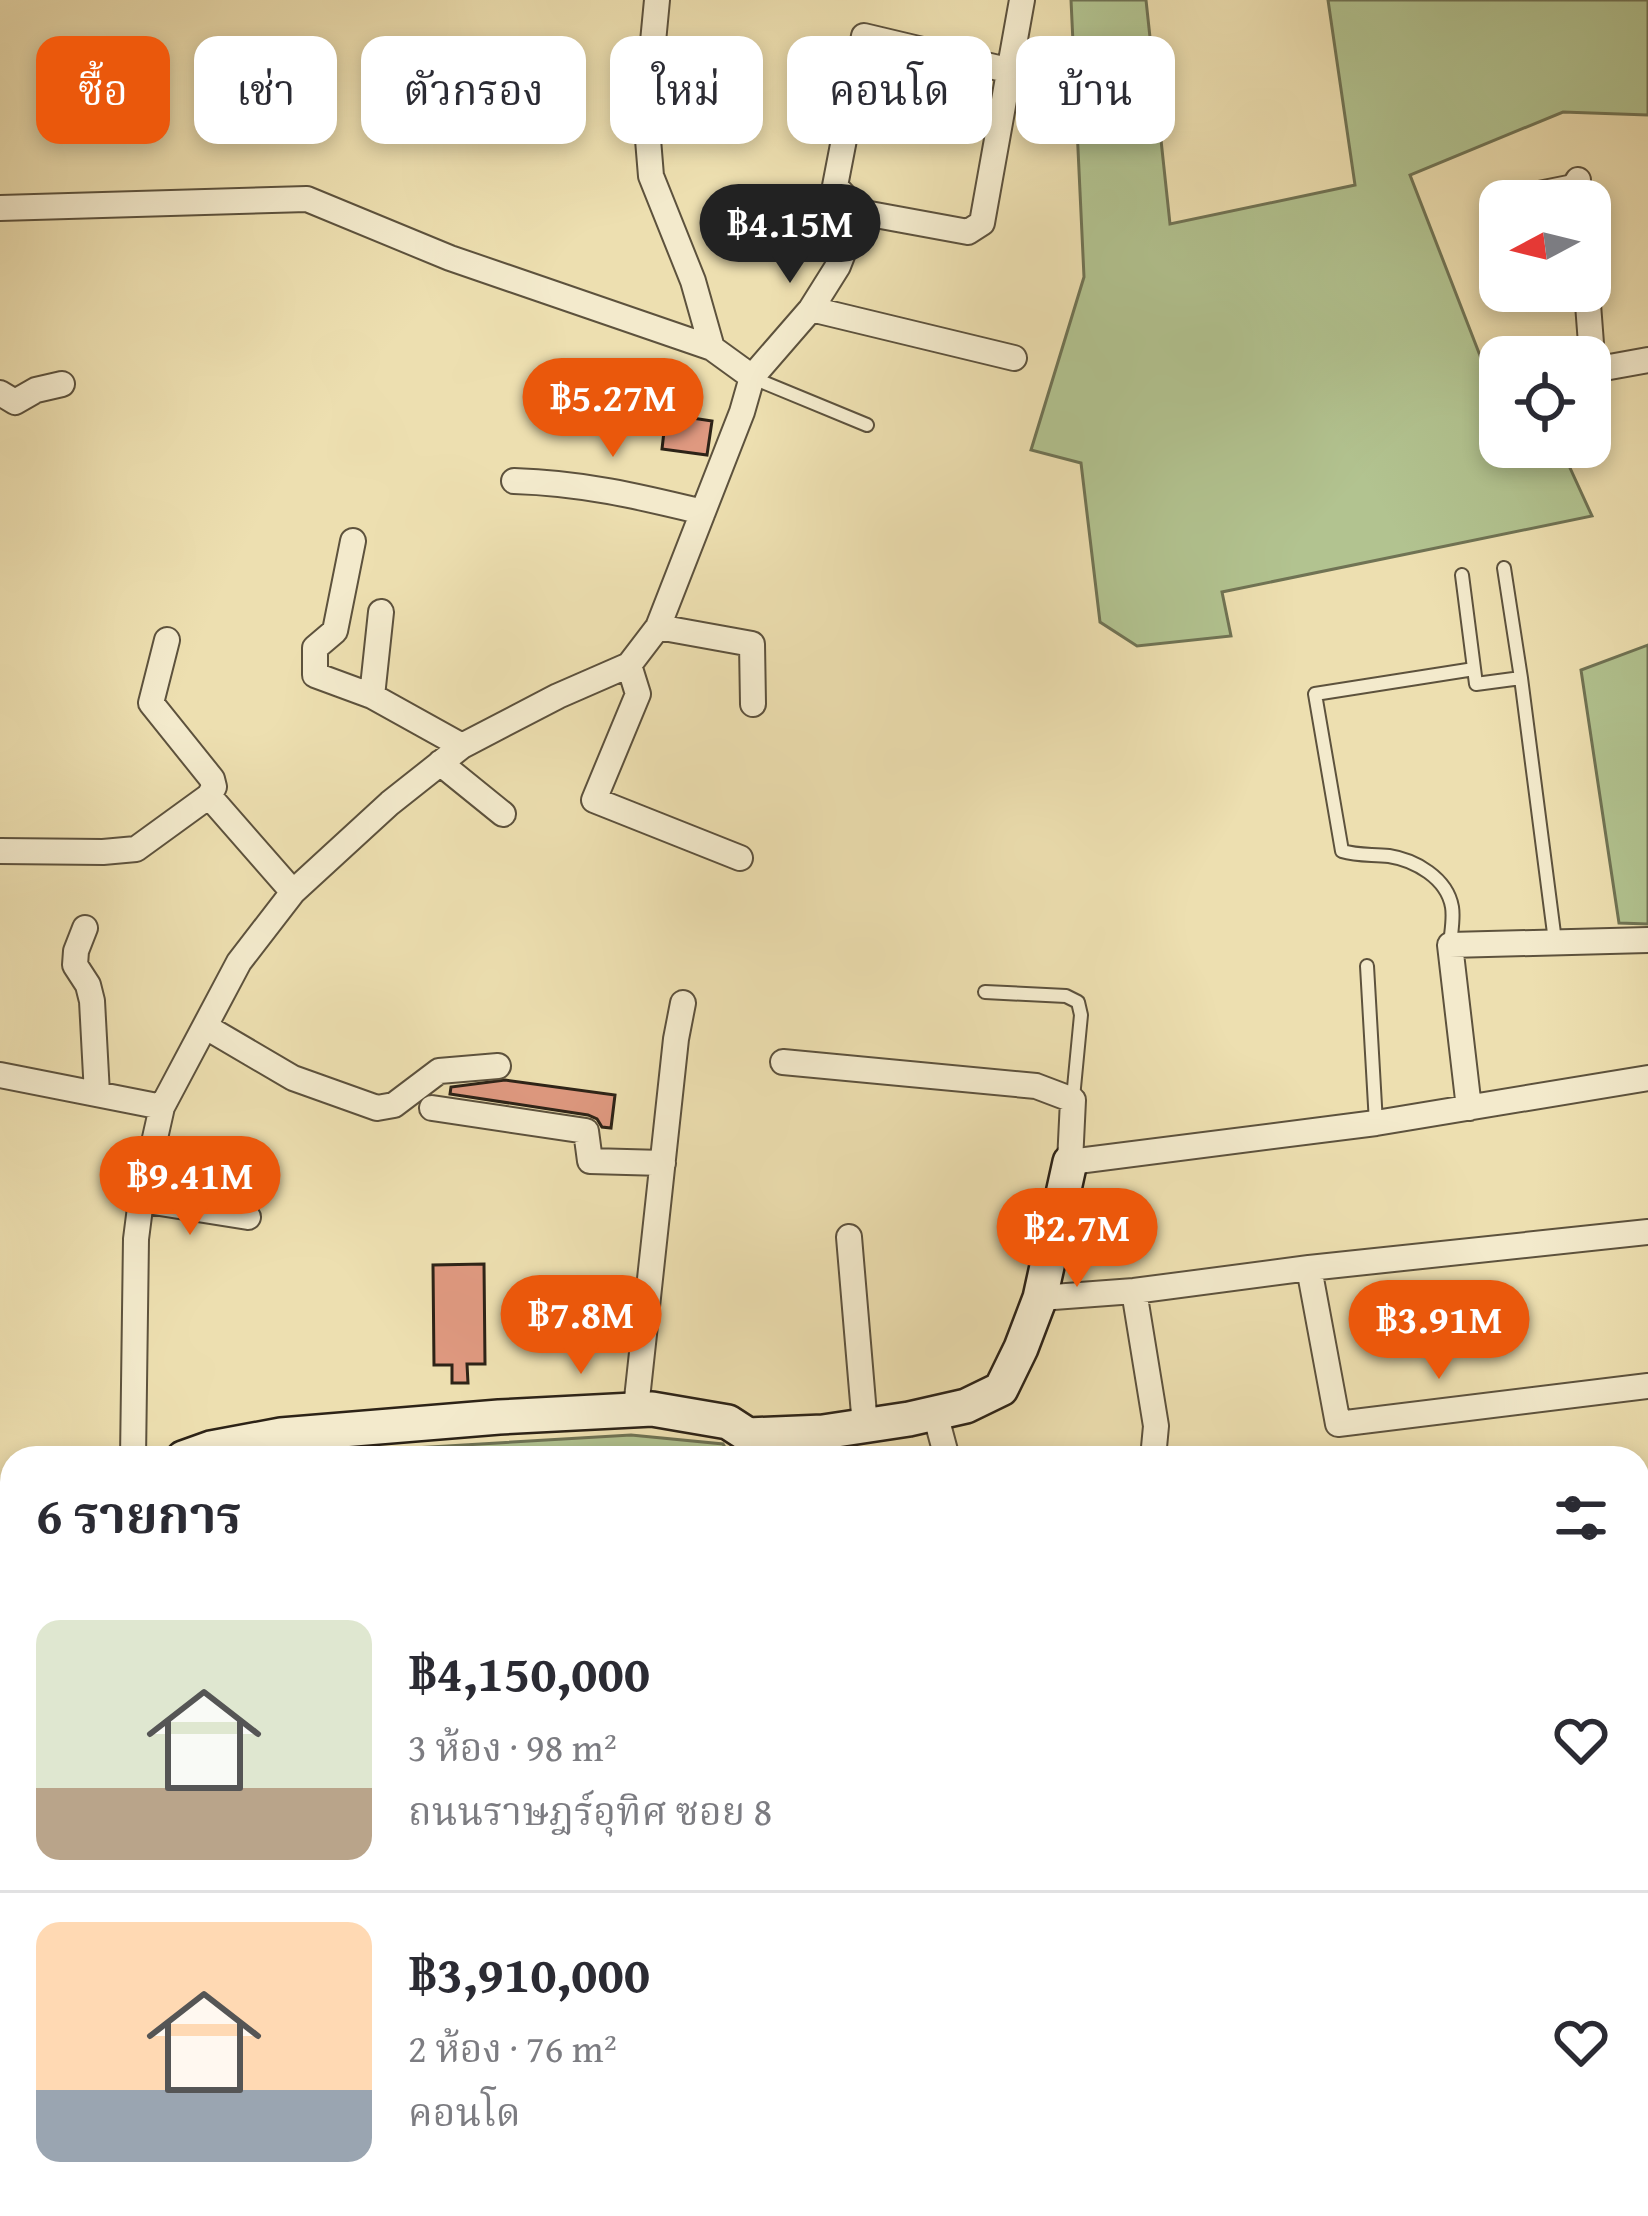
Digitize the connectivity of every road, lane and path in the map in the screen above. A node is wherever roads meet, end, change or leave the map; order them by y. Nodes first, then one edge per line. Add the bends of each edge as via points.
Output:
1 (657, 0) edge
2 (1022, 0) edge
3 (1007, 70) junction
4 (0, 208) edge
5 (860, 212) junction
6 (811, 309) junction
7 (1589, 312) edge
8 (712, 348) junction
9 (1014, 358) dead end
10 (1648, 360) edge
11 (752, 377) junction
12 (62, 384) dead end
13 (0, 393) edge
14 (867, 425) dead end
15 (514, 481) dead end
16 (703, 512) junction
17 (353, 541) dead end
18 (1504, 568) dead end
19 (1462, 575) dead end
20 (381, 612) dead end
21 (658, 627) junction
22 (167, 640) dead end
23 (628, 665) junction
24 (1474, 669) junction
25 (1521, 678) junction
26 (372, 696) junction
27 (753, 704) dead end
28 (461, 746) junction
29 (440, 763) junction
30 (209, 796) junction
31 (503, 814) dead end
32 (0, 851) edge
33 (740, 858) dead end
34 (292, 892) junction
35 (85, 928) dead end
36 (1648, 940) edge
37 (1555, 941) junction
38 (1450, 945) junction
39 (1366, 966) dead end
40 (985, 992) dead end
41 (683, 1004) dead end
42 (206, 1027) junction
43 (783, 1062) dead end
44 (498, 1066) dead end
45 (0, 1075) edge
46 (1648, 1078) edge
47 (97, 1094) junction
48 (1073, 1100) junction
49 (162, 1107) junction
50 (432, 1108) dead end
51 (1469, 1108) junction
52 (1376, 1123) junction
53 (1070, 1162) junction
54 (663, 1163) junction
55 (141, 1200) junction
56 (248, 1217) dead end
57 (1648, 1232) edge
58 (849, 1237) dead end
59 (1310, 1268) junction
60 (1134, 1291) junction
61 (1040, 1298) junction
62 (1648, 1386) edge
63 (636, 1408) junction
64 (935, 1413) junction
65 (865, 1426) junction
66 (827, 1445) edge
67 (133, 1446) edge
68 (222, 1446) edge
69 (750, 1446) edge
70 (944, 1446) edge
71 (1154, 1446) edge

1 - 8 street via 646,115 651,176
2 - 3 street
3 - 5 street via 982,223 968,232
3 - 5 street via 864,36 836,186
4 - 8 street via 307,199
5 - 6 street
6 - 9 street
6 - 11 street
7 - 10 street via 1593,370
8 - 11 street
11 - 14 lane
11 - 16 street
12 - 13 street via 15,402
15 - 16 street via 604,488
16 - 21 street
17 - 26 street via 335,631 316,644 313,669
18 - 25 lane
19 - 24 lane
20 - 26 street
21 - 23 street
21 - 27 street via 752,644
22 - 30 street via 151,704 212,779
23 - 28 street
23 - 33 street via 638,694 594,800
24 - 25 lane via 1476,684
24 - 38 lane via 1315,694 1342,851 1421,866 1447,890
25 - 37 lane
26 - 28 street
28 - 29 street
29 - 31 street
29 - 34 street
30 - 32 street via 136,849
30 - 34 street
34 - 42 street via 238,962
35 - 47 street via 74,965 92,1001
36 - 37 street
37 - 38 street
38 - 51 street
39 - 52 lane
40 - 48 lane via 1078,1002
41 - 54 street
42 - 44 street via 293,1078 377,1108 394,1105 439,1071
42 - 49 street
43 - 48 street via 1036,1086
45 - 47 street
46 - 51 street
47 - 49 street
48 - 53 street
49 - 55 street
50 - 54 street via 586,1131 590,1161
51 - 52 street
52 - 53 street
53 - 61 street
54 - 63 street
55 - 56 street
55 - 67 street
57 - 59 street
58 - 65 street
59 - 60 street
59 - 62 street via 1338,1424
60 - 61 street
60 - 71 street
61 - 64 street via 1001,1389
63 - 68 street
63 - 69 street via 728,1422
64 - 65 street
64 - 70 street
65 - 66 street
66 - 69 street

